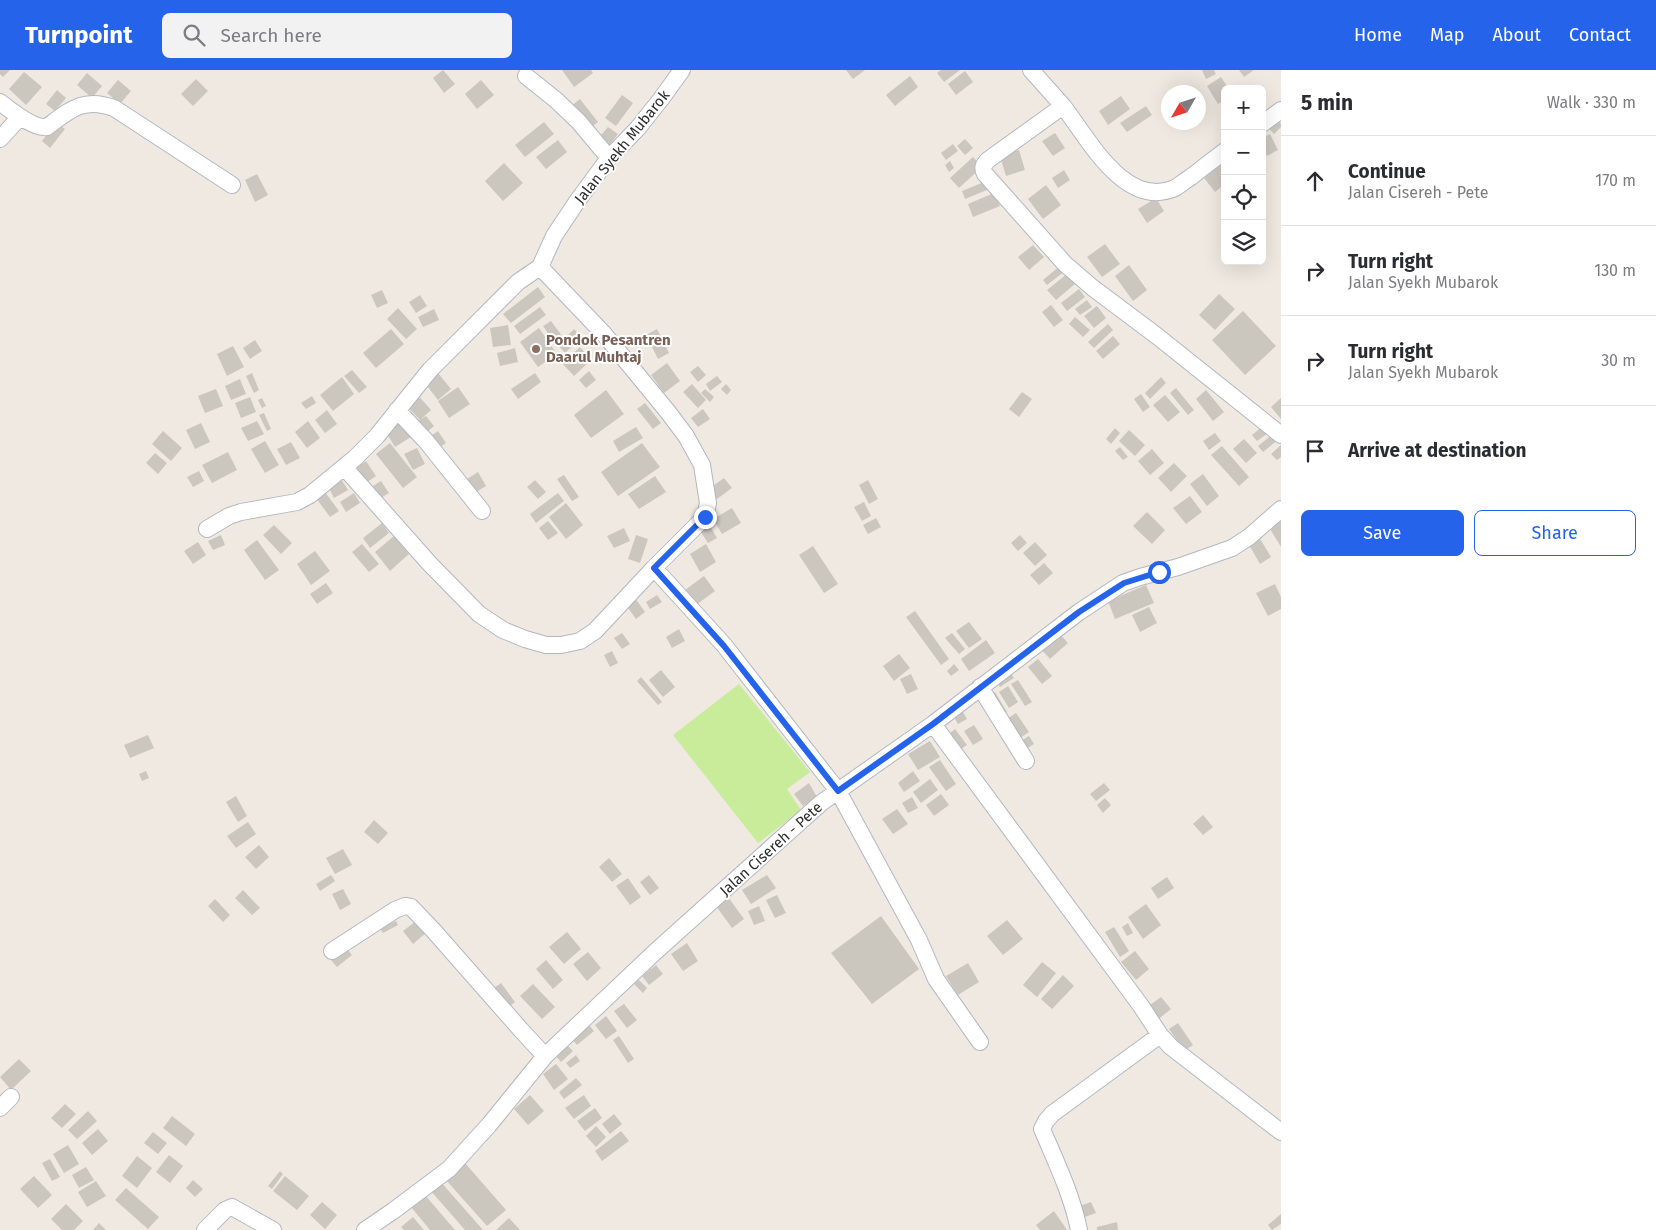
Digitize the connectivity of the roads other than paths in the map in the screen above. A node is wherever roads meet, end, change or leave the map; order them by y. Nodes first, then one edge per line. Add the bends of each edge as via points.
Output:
1 (682, 70) edge
2 (1031, 70) edge
3 (526, 76) dead end
4 (0, 102) edge
5 (1063, 106) junction
6 (1281, 110) edge
7 (20, 117) junction
8 (1266, 121) edge
9 (0, 139) edge
10 (1221, 154) edge
11 (609, 158) junction
12 (232, 184) dead end
13 (540, 267) junction
14 (397, 410) junction
15 (1281, 435) edge
16 (344, 467) junction
17 (1281, 509) edge
18 (482, 510) dead end
19 (207, 529) dead end
20 (654, 568) junction
21 (980, 687) junction
22 (933, 724) junction
23 (1026, 761) dead end
24 (838, 791) junction
25 (332, 951) dead end
26 (1160, 1035) junction
27 (980, 1042) dead end
28 (545, 1056) junction
29 (1281, 1132) edge
30 (205, 1230) edge
31 (273, 1230) edge
32 (365, 1230) edge
33 (1079, 1230) edge

1 - 11 street, Jalan Syekh Mubarok via 662,100
2 - 5 street
3 - 11 street via 562,105
4 - 7 street
5 - 10 street via 1121,179 1137,188 1156,193 1176,187
5 - 15 street via 988,160 984,164 985,174 1065,264
6 - 8 street
7 - 9 street
7 - 12 street via 42,128 78,107 101,103 114,108
11 - 13 street, Jalan Syekh Mubarok via 554,236
13 - 14 street via 518,282 430,370
13 - 20 street via 604,334 668,412 702,465 708,503 705,517
14 - 16 street
14 - 18 street via 426,440
16 - 19 street via 297,502 241,512
16 - 20 street via 479,614 503,630 525,639 546,645 580,641 596,631
17 - 21 street, Jalan Cisereh - Pete via 1232,548 1124,583 1079,612
20 - 24 street via 724,646
21 - 22 street, Jalan Cisereh - Pete
21 - 23 street
22 - 24 street, Jalan Cisereh - Pete
22 - 26 street
24 - 27 street via 919,940 936,978
24 - 28 street, Jalan Cisereh - Pete via 655,952
25 - 28 street via 395,910 411,907
26 - 29 street
26 - 33 street via 1052,1114 1042,1129 1076,1213
28 - 32 street, Jalan Cisereh - Pete via 449,1170
30 - 31 street via 225,1210 232,1208

